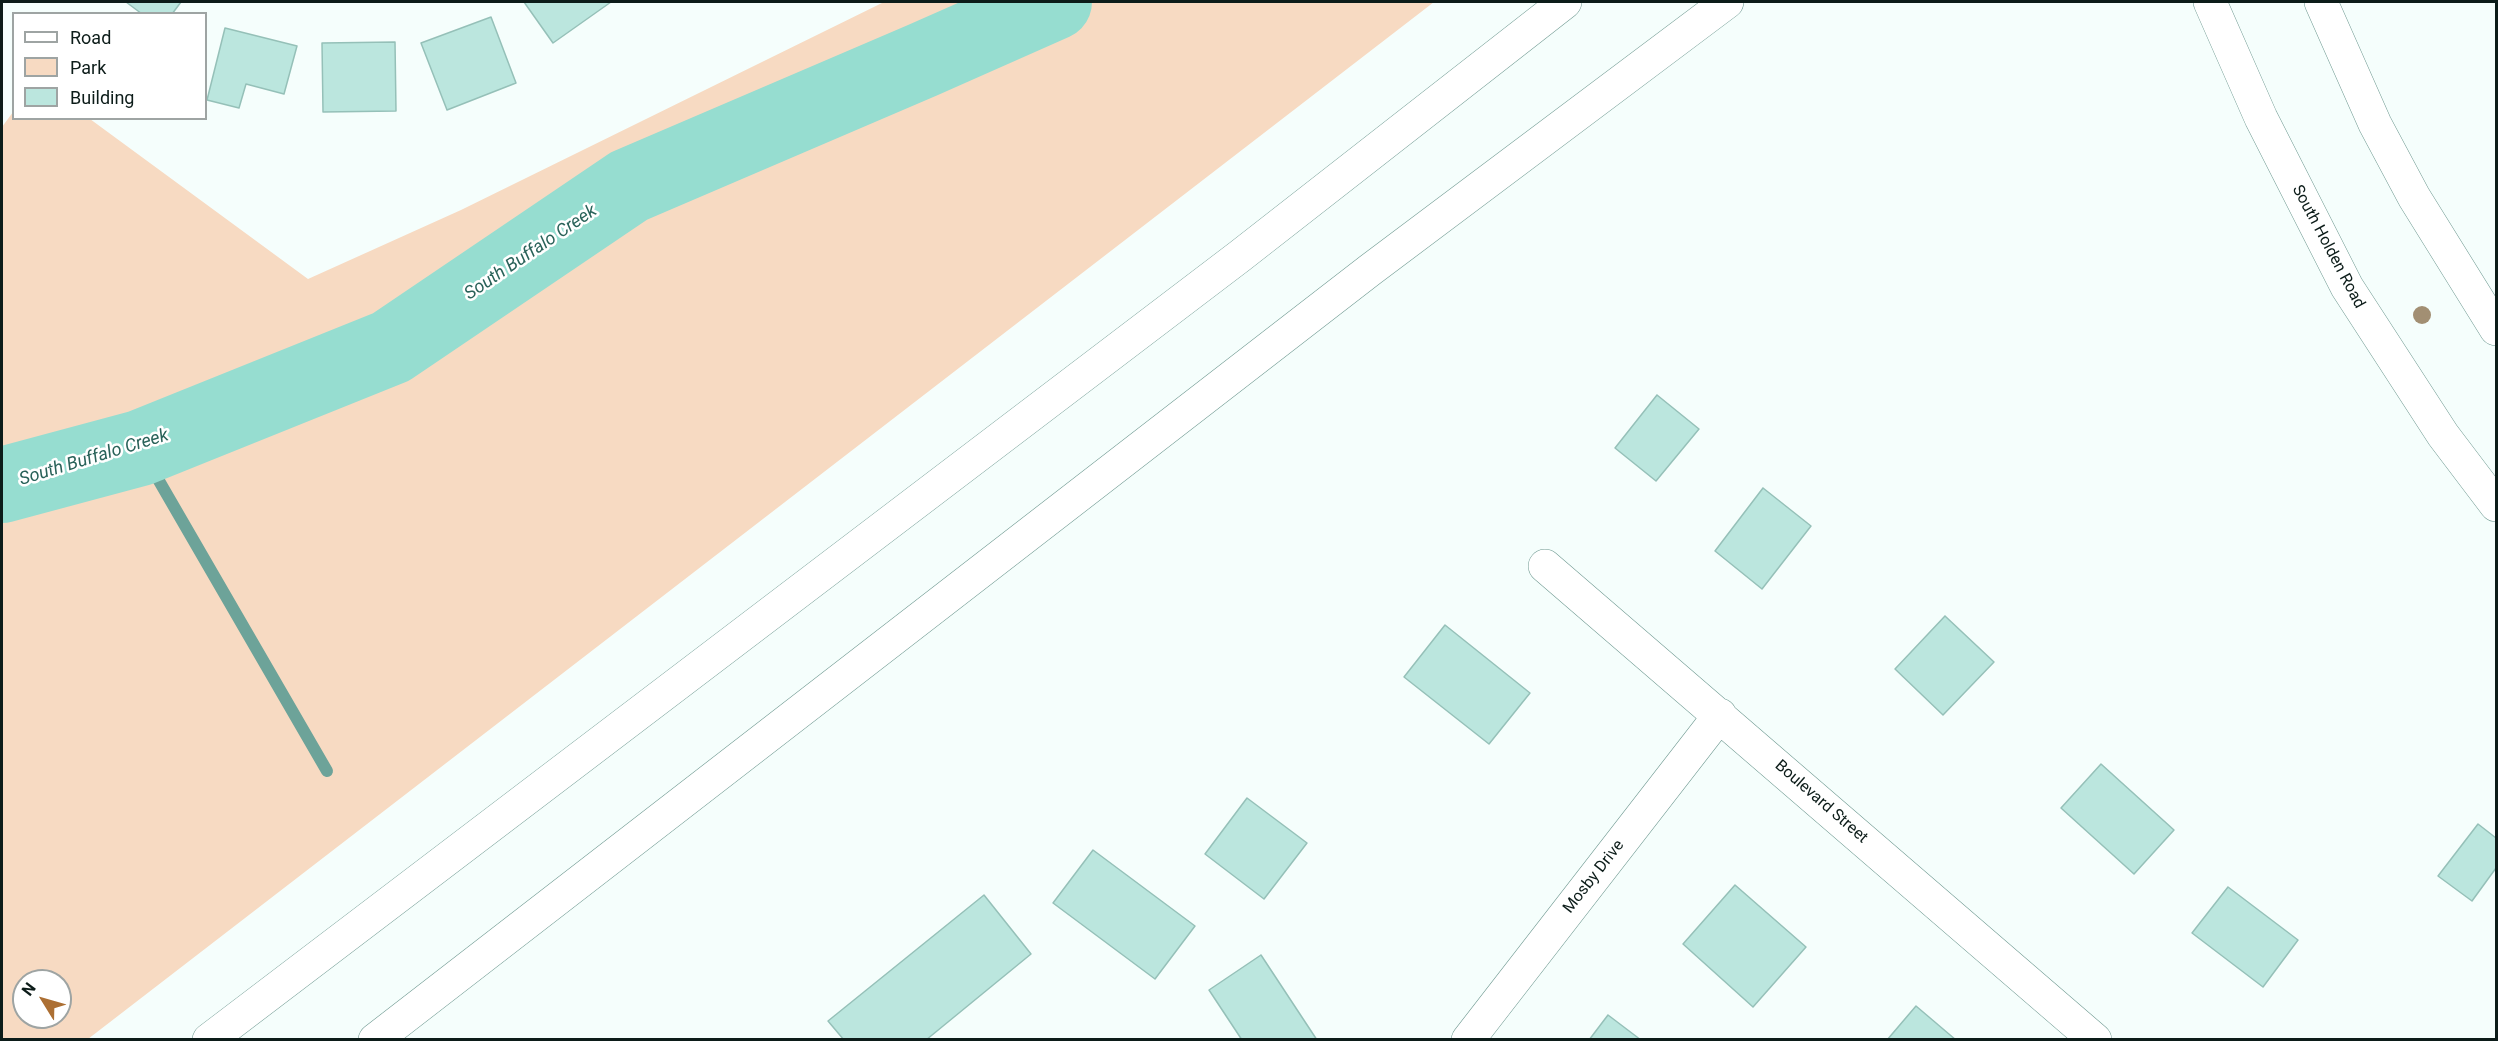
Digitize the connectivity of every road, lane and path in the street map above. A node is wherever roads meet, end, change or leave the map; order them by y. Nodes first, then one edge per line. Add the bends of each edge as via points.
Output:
1 (1565, 2) edge
2 (1727, 2) edge
3 (2210, 2) edge
4 (2321, 2) edge
5 (2496, 328) edge
6 (2496, 505) edge
7 (1545, 566) dead end
8 (1720, 715) junction
9 (209, 1040) edge
10 (375, 1040) edge
11 (1468, 1040) edge
12 (2095, 1040) edge

1 - 9 main road via 1240,256
2 - 10 main road via 1370,270
3 - 6 main road, South Holden Road via 2261,118 2347,288 2444,435
4 - 5 main road via 2375,124 2414,196
7 - 8 main road, Boulevard Street
8 - 11 main road, Mosby Drive
8 - 12 main road, Boulevard Street

